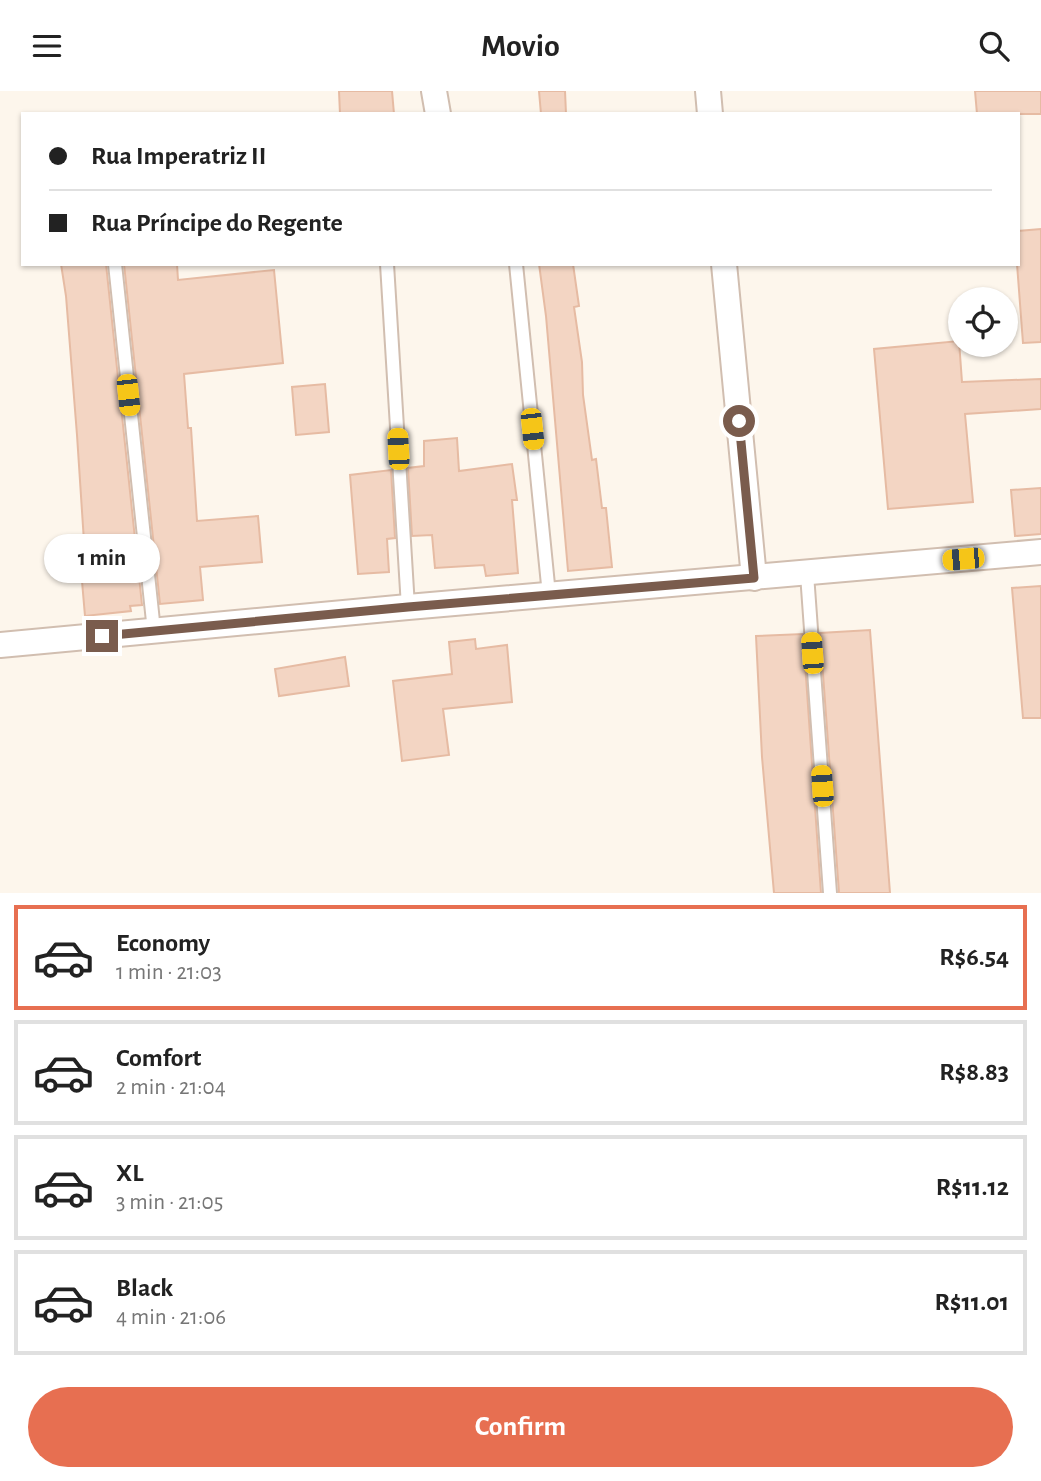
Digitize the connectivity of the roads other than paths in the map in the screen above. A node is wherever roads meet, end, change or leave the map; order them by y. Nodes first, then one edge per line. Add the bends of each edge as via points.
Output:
1 (434, 91) edge
2 (708, 91) edge
3 (438, 112) edge
4 (710, 112) edge
5 (115, 266) edge
6 (387, 266) edge
7 (516, 266) edge
8 (724, 266) edge
9 (1041, 552) edge
10 (807, 573) junction
11 (754, 578) junction
12 (549, 595) junction
13 (408, 607) junction
14 (154, 631) junction
15 (0, 645) edge
16 (830, 893) edge

1 - 3 street
2 - 4 street
5 - 14 lane
6 - 13 lane
7 - 12 lane
8 - 11 street
9 - 10 street
10 - 11 street
10 - 16 lane
11 - 12 street
12 - 13 street
13 - 14 street
14 - 15 street

